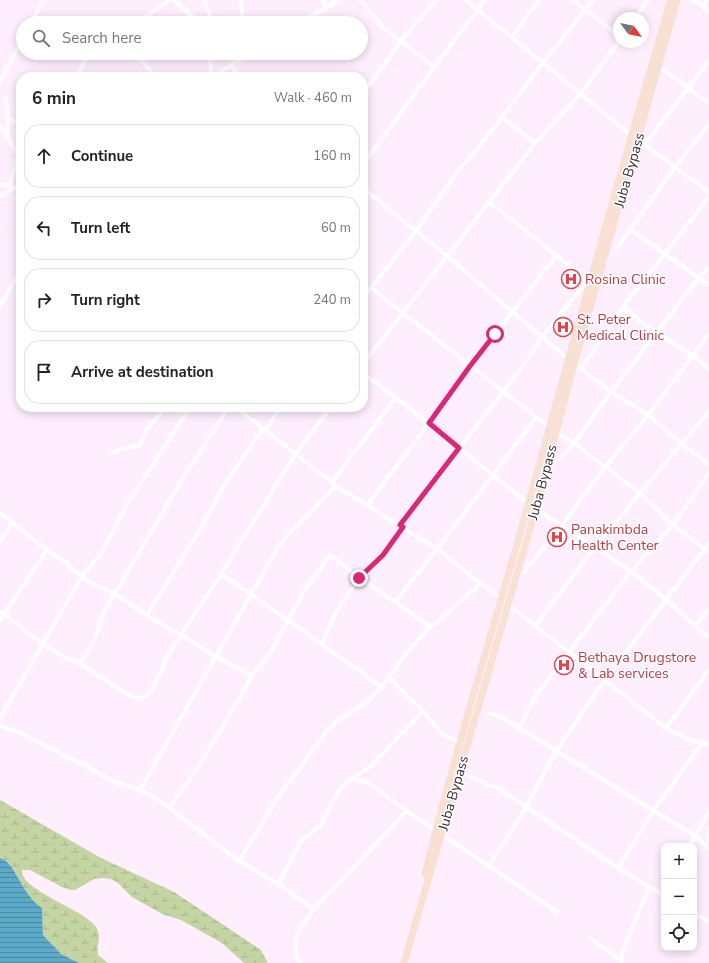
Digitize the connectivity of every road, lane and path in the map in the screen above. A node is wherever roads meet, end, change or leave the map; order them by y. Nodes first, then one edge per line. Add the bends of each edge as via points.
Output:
1 (43, 0) edge
2 (169, 0) edge
3 (174, 0) edge
4 (206, 0) edge
5 (241, 0) edge
6 (323, 0) edge
7 (339, 0) edge
8 (361, 0) edge
9 (436, 0) edge
10 (466, 0) edge
11 (485, 0) edge
12 (539, 0) edge
13 (573, 0) edge
14 (594, 0) edge
15 (648, 0) edge
16 (671, 0) edge
17 (677, 0) edge
18 (692, 0) edge
19 (707, 0) edge
20 (703, 6) junction
21 (326, 8) junction
22 (477, 9) junction
23 (586, 10) junction
24 (639, 12) edge
25 (709, 12) edge
26 (35, 16) edge
27 (147, 16) edge
28 (191, 16) edge
29 (210, 16) edge
30 (242, 16) edge
31 (312, 16) edge
32 (613, 31) edge
33 (512, 38) junction
34 (400, 42) junction
35 (613, 48) edge
36 (16, 51) edge
37 (86, 60) edge
38 (139, 60) edge
39 (210, 60) edge
40 (240, 60) edge
41 (709, 62) edge
42 (542, 64) junction
43 (655, 64) junction
44 (230, 65) junction
45 (434, 67) junction
46 (79, 72) edge
47 (152, 72) edge
48 (211, 72) edge
49 (219, 72) edge
50 (236, 72) edge
51 (0, 82) edge
52 (368, 87) edge
53 (688, 89) junction
54 (581, 93) junction
55 (6, 98) dead end
56 (709, 103) edge
57 (501, 117) junction
58 (8, 118) junction
59 (16, 122) edge
60 (709, 124) edge
61 (0, 125) edge
62 (7, 137) junction
63 (635, 138) junction
64 (535, 143) junction
65 (644, 145) junction
66 (16, 152) edge
67 (368, 158) edge
68 (675, 167) junction
69 (16, 171) edge
70 (0, 185) edge
71 (16, 186) edge
72 (11, 187) junction
73 (368, 192) edge
74 (709, 192) edge
75 (0, 196) edge
76 (709, 197) edge
77 (488, 202) junction
78 (630, 230) junction
79 (416, 231) junction
80 (617, 248) dead end
81 (664, 254) junction
82 (557, 255) junction
83 (448, 256) junction
84 (709, 268) edge
85 (698, 277) junction
86 (16, 279) edge
87 (589, 281) junction
88 (709, 286) edge
89 (371, 288) junction
90 (368, 292) edge
91 (0, 306) edge
92 (623, 307) junction
93 (512, 311) junction
94 (402, 313) junction
95 (656, 333) junction
96 (709, 334) edge
97 (542, 337) junction
98 (694, 356) junction
99 (368, 357) edge
100 (568, 359) junction
101 (574, 364) junction
102 (470, 366) junction
103 (580, 369) junction
104 (709, 369) edge
105 (368, 377) edge
106 (503, 392) junction
107 (612, 392) junction
108 (396, 397) junction
109 (709, 411) edge
110 (161, 412) edge
111 (187, 412) edge
112 (226, 412) edge
113 (242, 412) edge
114 (277, 412) edge
115 (327, 412) edge
116 (648, 415) junction
117 (536, 418) junction
118 (429, 423) junction
119 (549, 428) junction
120 (264, 430) junction
121 (556, 432) junction
122 (574, 443) junction
123 (682, 444) junction
124 (459, 448) junction
125 (111, 453) dead end
126 (296, 453) junction
127 (557, 462) dead end
128 (709, 464) edge
129 (605, 467) junction
130 (709, 473) edge
131 (493, 475) junction
132 (332, 482) junction
133 (336, 486) junction
134 (640, 493) junction
135 (529, 503) junction
136 (367, 505) junction
137 (536, 508) junction
138 (0, 513) edge
139 (12, 523) junction
140 (673, 525) junction
141 (402, 526) junction
142 (561, 526) junction
143 (0, 541) edge
144 (709, 543) edge
145 (595, 547) junction
146 (705, 548) junction
147 (437, 549) junction
148 (46, 550) junction
149 (709, 552) edge
150 (631, 571) junction
151 (524, 572) dead end
152 (221, 574) junction
153 (82, 576) junction
154 (359, 578) junction
155 (481, 584) junction
156 (115, 594) junction
157 (251, 594) junction
158 (502, 599) junction
159 (666, 601) junction
160 (395, 602) junction
161 (508, 604) junction
162 (709, 610) edge
163 (2, 612) edge
164 (147, 615) junction
165 (0, 620) edge
166 (288, 621) junction
167 (695, 625) junction
168 (430, 626) junction
169 (535, 626) junction
170 (181, 635) junction
171 (709, 637) edge
172 (42, 643) junction
173 (322, 644) junction
174 (569, 652) junction
175 (214, 656) junction
176 (78, 662) junction
177 (709, 670) edge
178 (252, 676) junction
179 (389, 678) junction
180 (604, 681) junction
181 (382, 687) junction
182 (423, 711) junction
183 (488, 713) dead end
184 (0, 718) edge
185 (0, 726) edge
186 (519, 728) junction
187 (666, 728) junction
188 (459, 742) junction
189 (702, 743) junction
190 (709, 744) edge
191 (556, 751) junction
192 (456, 771) junction
193 (352, 779) junction
194 (140, 790) junction
195 (526, 807) junction
196 (170, 808) junction
197 (407, 810) junction
198 (653, 811) junction
199 (709, 812) edge
200 (709, 828) edge
201 (438, 832) junction
202 (695, 836) junction
203 (709, 841) edge
204 (691, 843) edge
205 (709, 848) edge
206 (239, 861) junction
207 (489, 866) junction
208 (618, 868) junction
209 (278, 884) junction
210 (649, 887) junction
211 (661, 894) edge
212 (314, 909) junction
213 (557, 912) dead end
214 (697, 915) edge
215 (709, 922) edge
216 (590, 938) dead end
217 (621, 962) edge
218 (300, 963) edge
219 (403, 963) edge

1 - 26 street
2 - 27 street
3 - 28 street
4 - 29 street
5 - 30 street
6 - 21 street
7 - 21 street
8 - 34 street via 382,27
9 - 34 street
10 - 22 street
11 - 22 street
12 - 33 street
13 - 23 street
14 - 23 street
15 - 24 street
16 - 43 main road, Juba Bypass
17 - 43 main road, Juba Bypass
18 - 20 street
19 - 20 street
20 - 25 street
21 - 31 street
22 - 33 street
22 - 45 street
23 - 32 street
23 - 42 street
33 - 42 street
34 - 45 street
34 - 52 street
35 - 54 street
36 - 51 street
37 - 46 street
38 - 47 street
39 - 48 street
40 - 44 street
41 - 53 street
42 - 54 street
42 - 57 street
43 - 53 street
43 - 63 main road, Juba Bypass
44 - 49 street
44 - 50 street
45 - 67 street
53 - 56 street
53 - 65 street
54 - 63 street
54 - 64 street
55 - 58 street
57 - 64 street
57 - 79 street via 456,173
58 - 59 street
58 - 62 street
60 - 68 street
61 - 62 street
62 - 66 street
63 - 65 street
63 - 87 main road, Juba Bypass
63 - 101 main road, Juba Bypass
64 - 77 street
65 - 68 street
68 - 74 street
68 - 78 street
69 - 72 street
70 - 72 street
71 - 72 street
72 - 75 street
73 - 79 street
76 - 81 street
77 - 82 street
77 - 83 street
78 - 80 street
78 - 81 street
79 - 83 street
79 - 89 street
81 - 85 street
81 - 92 street
82 - 87 street
82 - 93 street
83 - 93 street
83 - 94 street
84 - 85 street
85 - 88 street
85 - 95 street
86 - 91 street
87 - 97 street
87 - 100 main road, Juba Bypass
89 - 90 street
89 - 94 street
92 - 95 street
92 - 103 street
93 - 97 street
93 - 102 street
94 - 99 street
94 - 102 street
95 - 98 street
95 - 107 street
96 - 98 street
97 - 100 street
97 - 106 street
98 - 104 street
98 - 116 street
100 - 101 street
100 - 119 main road, Juba Bypass
101 - 103 street
101 - 121 main road, Juba Bypass
102 - 106 street
102 - 118 street
103 - 107 street
105 - 108 street
106 - 117 street
106 - 124 street
107 - 116 street
107 - 122 street
108 - 118 street
108 - 132 street
109 - 123 street
110 - 125 street via 146,429 138,446
111 - 153 street via 125,508 101,554
112 - 156 street via 181,481
113 - 120 street
114 - 120 street
115 - 126 street
116 - 123 street
116 - 129 street
117 - 119 street
117 - 131 street
118 - 124 street
118 - 136 street
119 - 121 street
119 - 135 main road, Juba Bypass
120 - 126 street
120 - 164 street via 226,482
121 - 122 street
121 - 137 main road, Juba Bypass
122 - 127 street
122 - 129 street
123 - 128 street
123 - 134 street
124 - 131 street
124 - 141 street
126 - 132 street
126 - 152 street
129 - 134 street
129 - 142 street
130 - 140 street
131 - 135 street
131 - 147 street
132 - 133 street
133 - 136 street
133 - 157 street via 278,547
134 - 140 street
134 - 145 street
135 - 137 street
135 - 158 main road, Juba Bypass
136 - 141 street
137 - 142 street
137 - 161 main road, Juba Bypass
138 - 139 street
139 - 143 street
139 - 148 street
140 - 146 street
140 - 150 street
141 - 147 street
141 - 154 street via 383,555
142 - 145 street
142 - 151 street
144 - 146 street
145 - 150 street
145 - 169 street
146 - 149 street
146 - 159 street
147 - 155 street
147 - 160 street
148 - 153 street
148 - 163 street
150 - 159 street
150 - 174 street
152 - 157 street
152 - 170 street
153 - 156 street
153 - 172 street
154 - 160 street
154 - 166 street via 330,555 306,588
154 - 173 street via 335,614
155 - 158 street
155 - 168 street
156 - 164 street
156 - 176 street via 104,612 86,655
157 - 166 street
157 - 175 street
158 - 161 street
158 - 188 main road, Juba Bypass
159 - 167 street
159 - 180 street
160 - 168 street
161 - 169 street
161 - 192 main road, Juba Bypass
162 - 167 street
163 - 165 street
163 - 172 street
164 - 170 street
166 - 173 street
166 - 178 street via 271,651
167 - 171 street
168 - 179 street
169 - 174 street
170 - 175 street
170 - 176 street via 168,655 153,688 143,698 125,694
172 - 176 street via 62,656
172 - 184 street
173 - 181 street
174 - 180 street
174 - 186 street via 537,694
175 - 178 street
175 - 194 street
177 - 187 street
178 - 196 street via 204,758
179 - 181 street
179 - 182 street
180 - 187 street
180 - 191 street
181 - 206 street via 364,704 336,722 322,737 276,800
182 - 188 street via 442,734
182 - 193 street via 371,766
183 - 186 street via 499,716
185 - 194 street via 21,733 116,782
186 - 191 street
187 - 189 street via 678,736
188 - 192 main road, Juba Bypass
189 - 190 street
189 - 198 street
191 - 195 street
191 - 198 street
192 - 195 street via 500,789
192 - 201 main road, Juba Bypass
193 - 197 street via 367,782
193 - 209 street via 345,783 335,797 321,825 301,841
194 - 196 street
195 - 207 street
195 - 208 street
196 - 206 street
197 - 201 street
197 - 212 street
198 - 202 street
198 - 208 street
199 - 202 street
200 - 203 street
201 - 207 street
201 - 219 main road, Juba Bypass
202 - 204 street
202 - 205 street
206 - 209 street
207 - 213 street
208 - 210 street
209 - 212 street
210 - 211 street
210 - 217 street
212 - 218 street via 302,924 295,939 294,948
214 - 215 street
216 - 217 street

